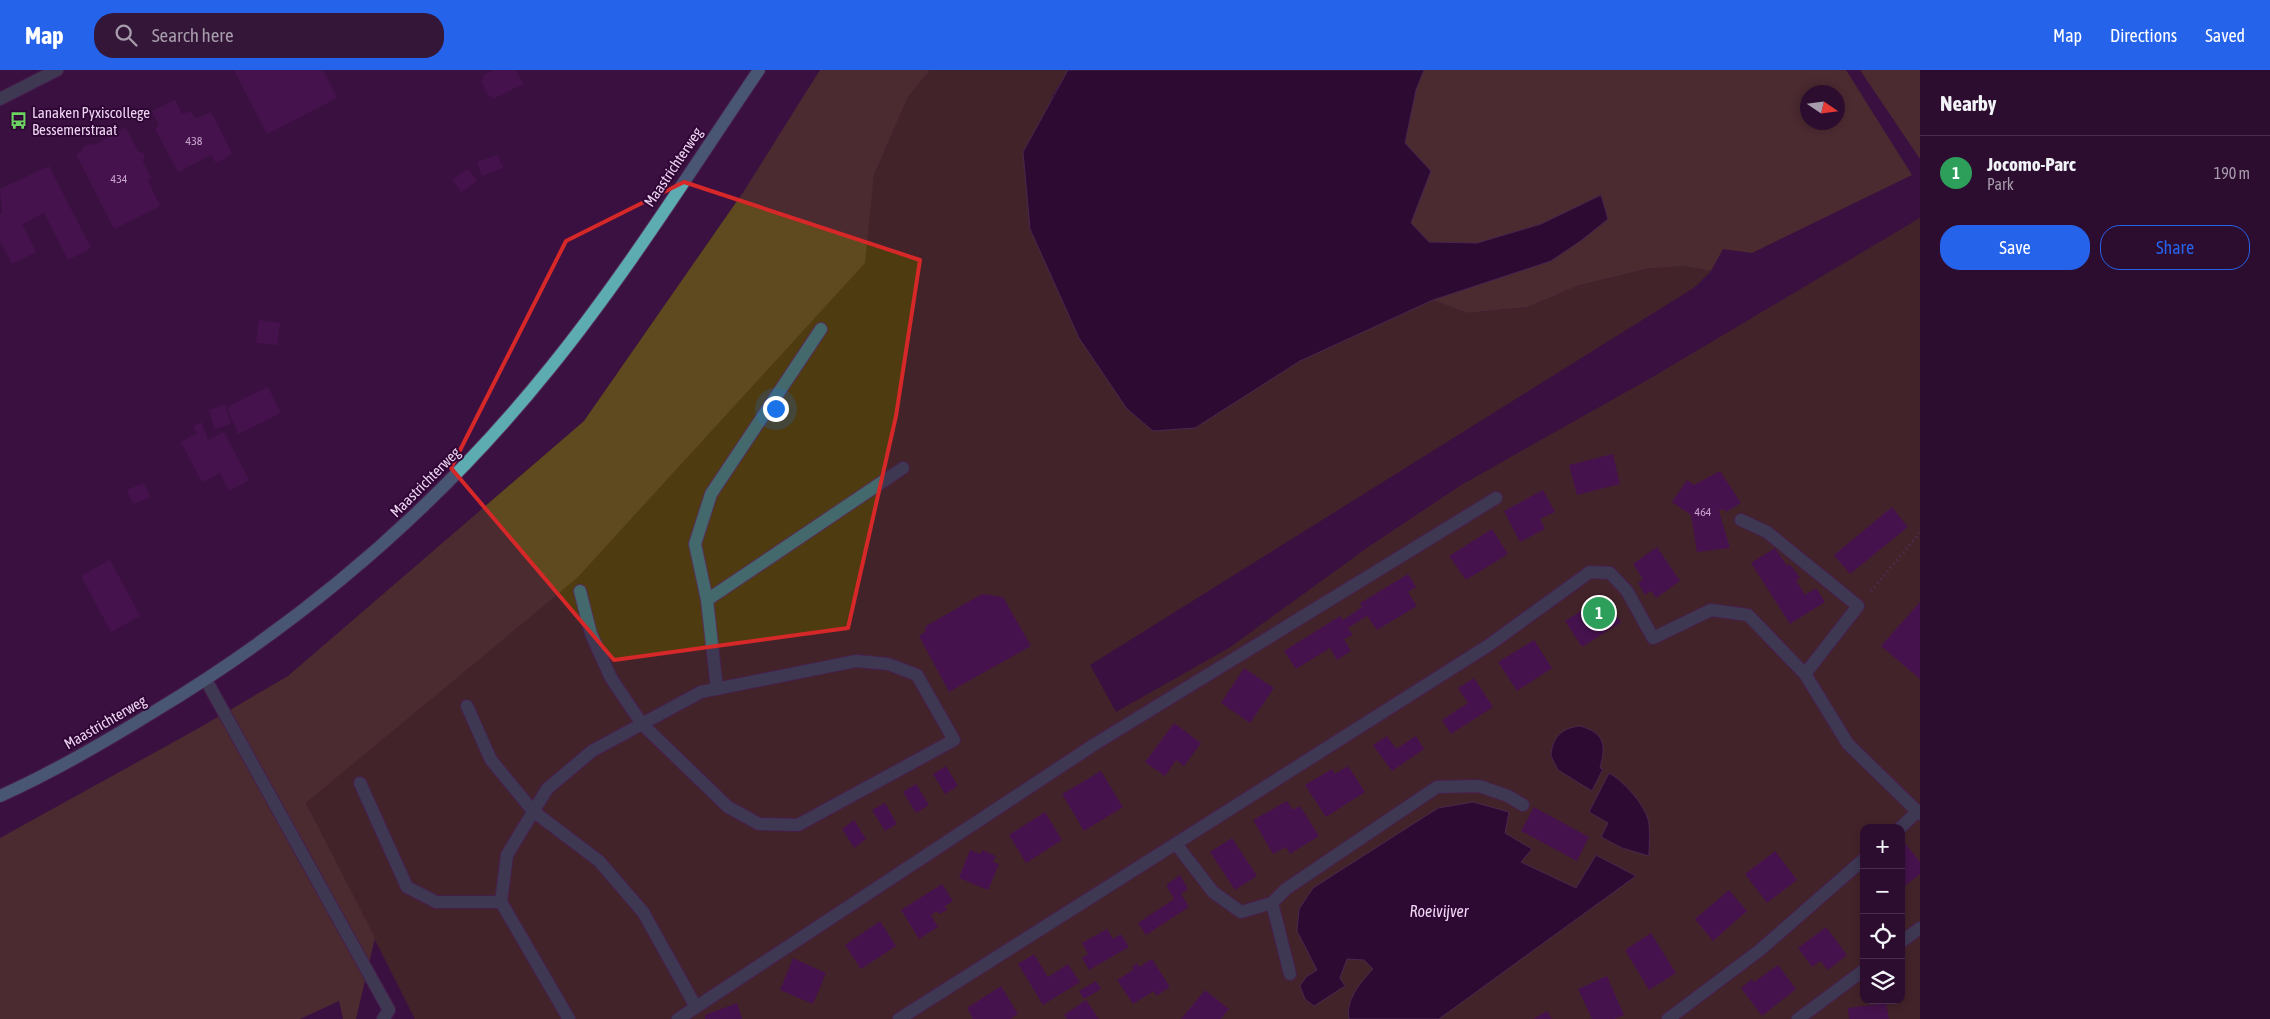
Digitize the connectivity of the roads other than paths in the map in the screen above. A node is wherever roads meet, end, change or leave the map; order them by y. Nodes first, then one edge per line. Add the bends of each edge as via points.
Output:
1 (57, 70) edge
2 (759, 70) edge
3 (0, 99) edge
4 (821, 329) dead end
5 (903, 468) dead end
6 (1496, 498) dead end
7 (1741, 520) dead end
8 (580, 591) dead end
9 (707, 600) junction
10 (1805, 674) junction
11 (206, 680) junction
12 (717, 688) junction
13 (467, 706) dead end
14 (642, 724) junction
15 (360, 783) dead end
16 (0, 796) edge
17 (1523, 806) dead end
18 (533, 811) junction
19 (1919, 813) edge
20 (1905, 824) edge
21 (1176, 844) junction
22 (1860, 862) edge
23 (501, 902) junction
24 (1272, 903) junction
25 (1920, 928) edge
26 (1905, 939) edge
27 (1860, 973) edge
28 (1290, 974) dead end
29 (696, 1007) junction
30 (383, 1019) edge
31 (569, 1019) edge
32 (678, 1019) edge
33 (899, 1019) edge
34 (1668, 1019) edge
35 (1798, 1019) edge

1 - 3 street
2 - 11 main road, Maastrichterweg via 606,295 489,441 404,526 337,585
4 - 9 street via 711,494 695,544
5 - 9 street
6 - 29 street via 1095,744
7 - 10 street via 1767,532 1858,606
8 - 14 street via 591,634 610,678
9 - 12 street
10 - 19 street via 1848,744
10 - 21 street via 1748,615 1711,610 1653,638 1627,591 1610,573 1590,572 1489,644
11 - 16 main road, Maastrichterweg via 42,777
11 - 30 street via 389,1010
12 - 14 street via 701,692
12 - 14 street via 856,661 888,664 917,675 954,740 798,825 759,824 728,808
13 - 18 street via 491,760
14 - 18 street via 592,751 546,789
15 - 23 street via 407,887 436,902
17 - 24 street via 1508,796 1479,786 1437,788 1286,890
18 - 23 street via 507,855
18 - 29 street via 599,861 643,912
19 - 20 street
21 - 24 street via 1213,892 1241,912
21 - 33 street
22 - 34 street via 1760,950
23 - 31 street
24 - 28 street
25 - 26 street
27 - 35 street
29 - 32 street

